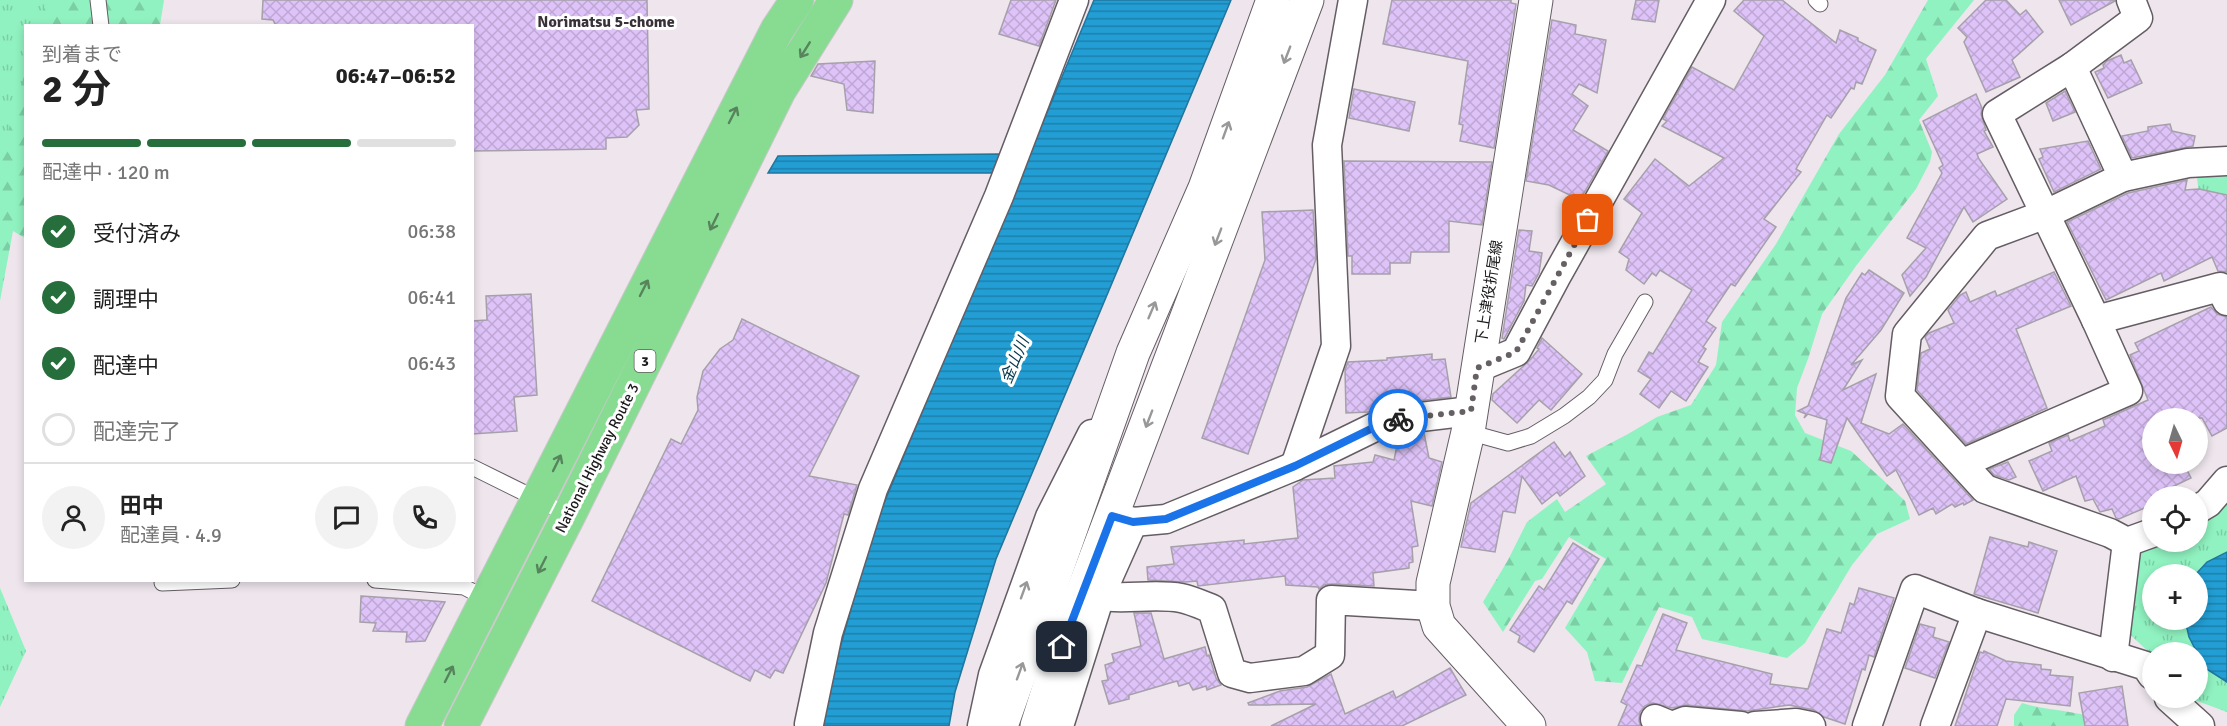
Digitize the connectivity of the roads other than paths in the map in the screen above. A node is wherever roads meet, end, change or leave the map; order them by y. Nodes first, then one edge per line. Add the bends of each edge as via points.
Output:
1 (98, 0) edge
2 (797, 0) edge
3 (836, 0) edge
4 (1074, 0) edge
5 (1273, 0) edge
6 (1308, 0) edge
7 (1353, 0) edge
8 (1536, 0) edge
9 (1711, 0) edge
10 (2131, 0) edge
11 (101, 24) edge
12 (2072, 67) junction
13 (2227, 161) edge
14 (2123, 177) junction
15 (2046, 214) junction
16 (2227, 301) edge
17 (1645, 302) dead end
18 (2097, 320) junction
19 (1133, 353) junction
20 (1477, 368) junction
21 (1470, 422) junction
22 (1963, 463) junction
23 (1295, 466) junction
24 (474, 468) edge
25 (2227, 481) edge
26 (539, 500) junction
27 (2208, 503) edge
28 (569, 515) junction
29 (1123, 519) junction
30 (2140, 538) edge
31 (185, 582) edge
32 (400, 582) edge
33 (162, 583) dead end
34 (1101, 596) junction
35 (487, 599) junction
36 (1433, 606) junction
37 (1977, 613) junction
38 (518, 614) junction
39 (2112, 657) junction
40 (2142, 665) edge
41 (2180, 708) edge
42 (1655, 719) dead end
43 (809, 725) edge
44 (422, 726) edge
45 (461, 726) edge
46 (982, 726) edge
47 (1001, 726) edge
48 (1037, 726) edge
49 (1059, 726) edge
50 (1529, 726) edge
51 (1741, 726) edge
52 (1755, 726) edge
53 (1811, 726) edge
54 (1866, 726) edge
55 (1935, 726) edge
56 (2200, 726) edge

1 - 11 lane
26 -> 2 highway, 3 via 777,30
3 -> 28 highway, National Highway Route 3 / 3 via 779,91
4 - 43 street via 999,196 873,489 828,633
19 -> 5 street via 1205,188
6 -> 29 street
7 - 23 street via 1327,145 1336,346
8 - 20 street, 下上津役折尾線
9 - 20 street via 1516,352
10 - 12 street via 2138,18
12 - 14 street
12 - 15 street via 1997,114
13 - 14 street via 2188,163
14 - 15 street
15 - 18 street
15 - 22 street via 1987,236 1907,334 1900,396
16 - 18 street via 2220,287
17 - 21 lane via 1605,380 1564,416 1531,436 1508,443
18 - 22 street via 2128,391
46 -> 19 street via 993,675 1050,517
47 -> 19 street
20 - 21 street, 下上津役折尾線
21 - 23 street via 1387,421
21 - 36 street, 下上津役折尾線 via 1433,583
22 - 30 street via 1985,489 2110,533
23 - 29 street via 1166,519
24 - 26 lane
25 - 27 street
26 - 28 lane
26 - 35 highway, 3
28 -> 38 highway, National Highway Route 3 / 3
29 - 34 street
29 - 48 street via 1062,647
30 - 39 street
31 - 33 lane
32 - 35 lane via 464,587
34 - 36 street via 1183,598 1212,609 1232,674 1250,678 1304,671 1330,655 1331,600
34 - 49 street
35 - 38 lane
44 -> 35 highway, 3
36 - 50 street, 下上津役折尾線 via 1439,626
37 - 39 street
37 - 54 street via 1915,589
37 - 55 street
38 - 45 highway, National Highway Route 3 / 3
39 - 40 street
41 - 56 street
42 - 51 street via 1672,726 1685,721
52 - 53 street

